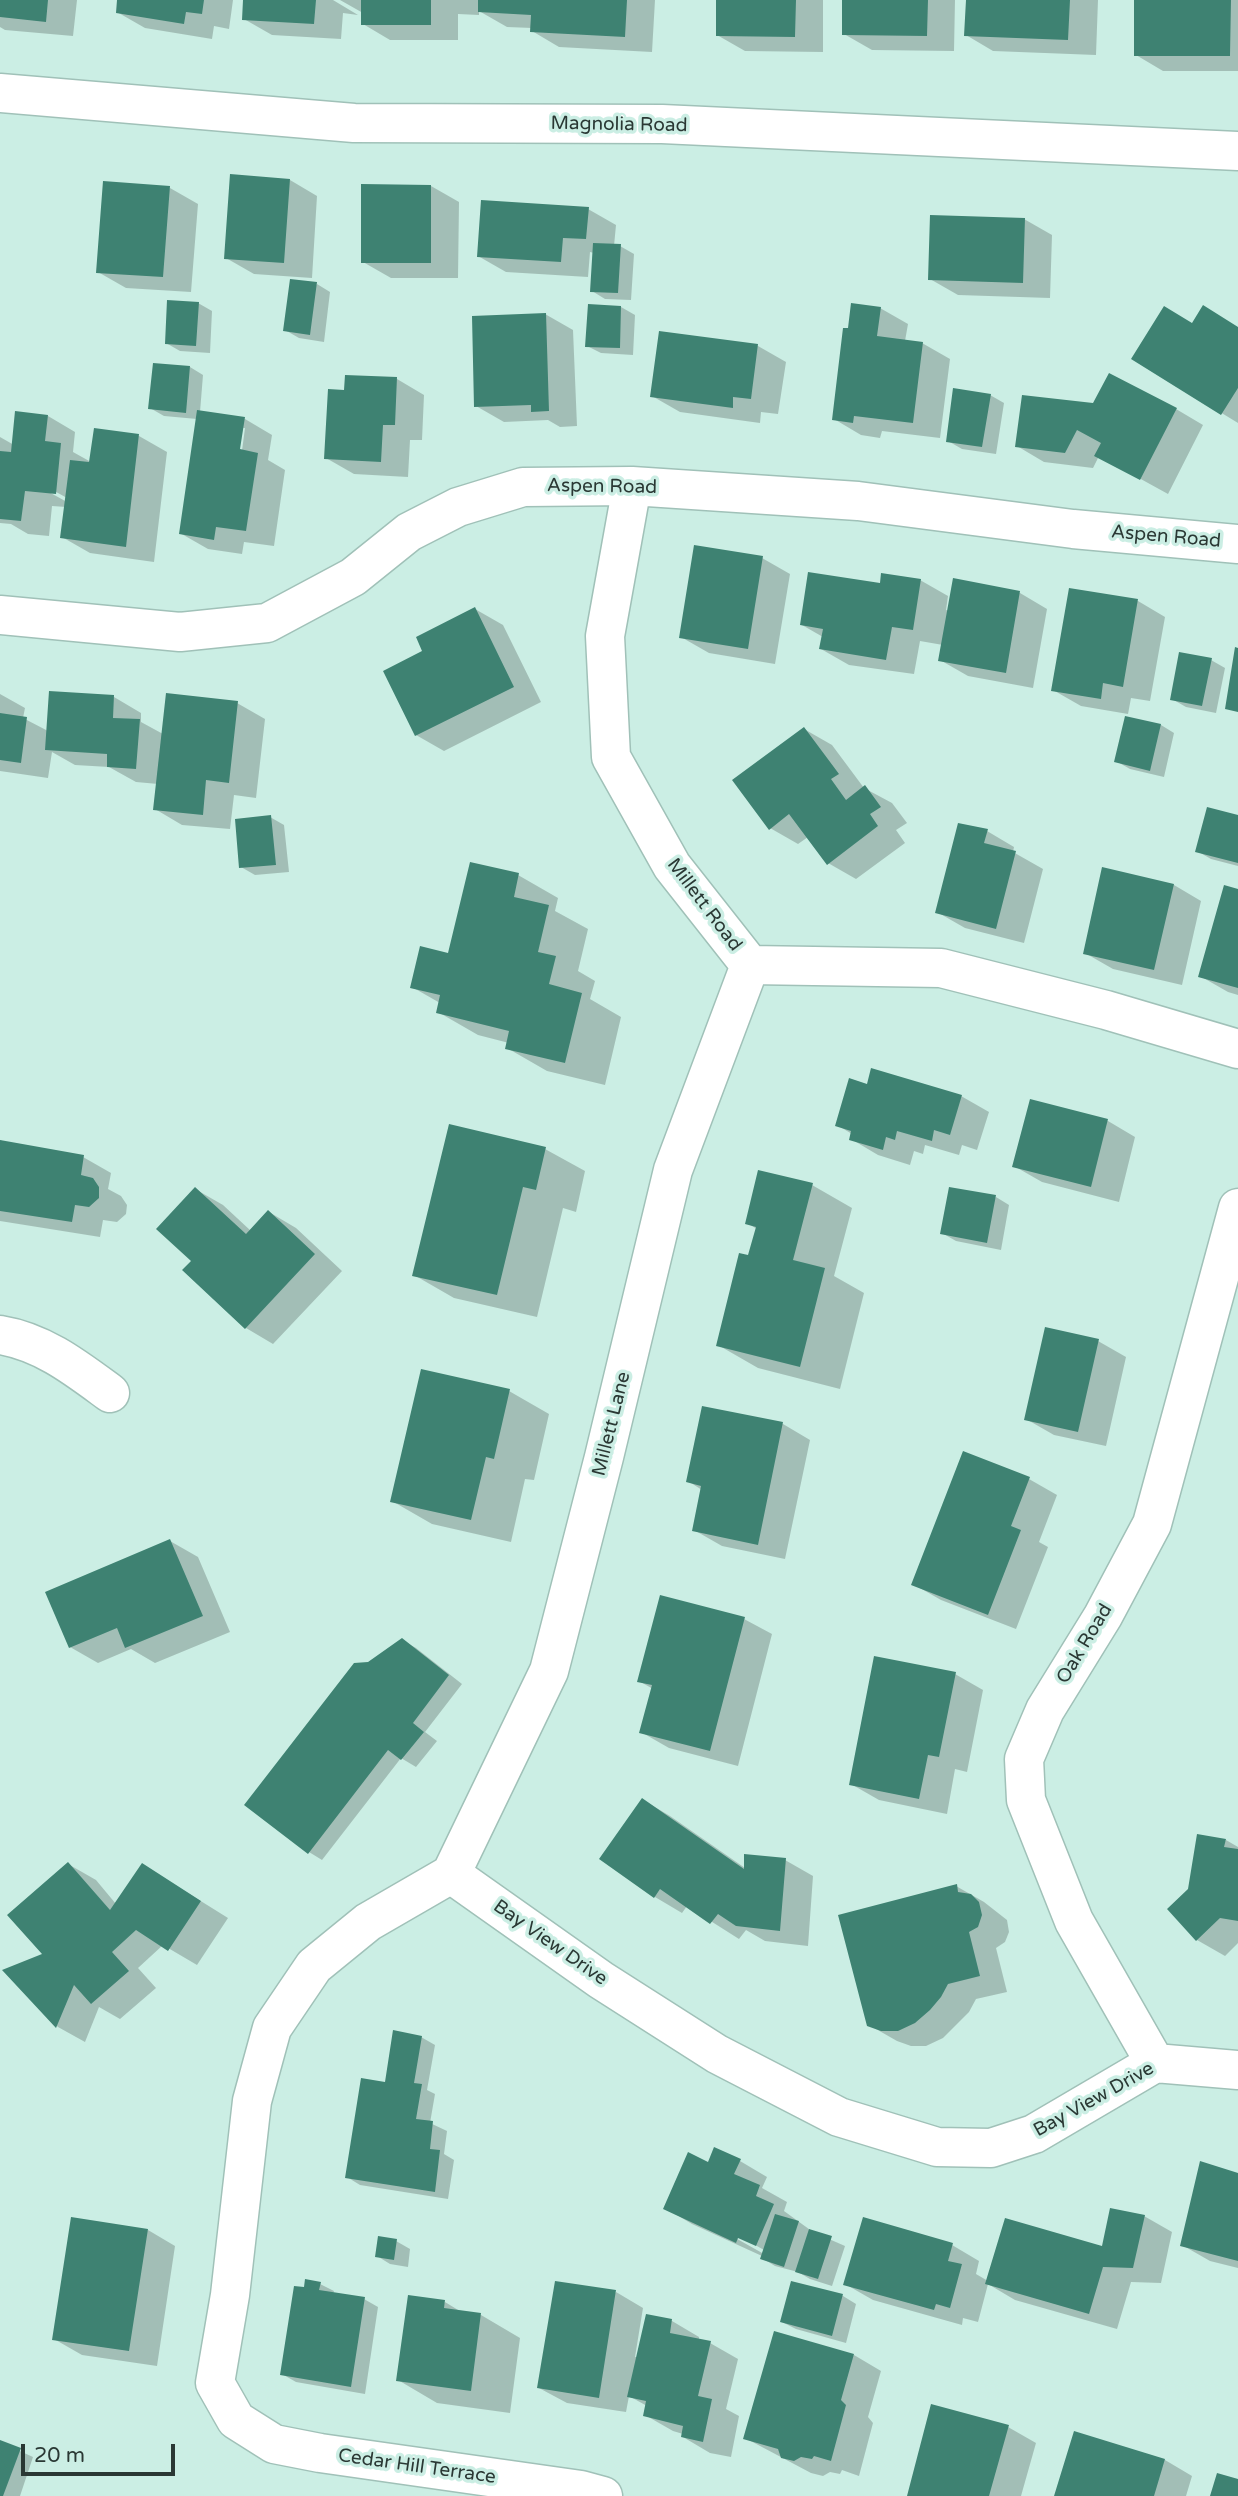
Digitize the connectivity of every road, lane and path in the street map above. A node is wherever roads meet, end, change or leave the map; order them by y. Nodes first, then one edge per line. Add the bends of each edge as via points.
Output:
1 (0, 93) edge
2 (1238, 151) edge
3 (632, 486) junction
4 (1238, 544) edge
5 (0, 615) edge
6 (750, 965) junction
7 (1238, 1049) edge
8 (1238, 1208) edge
9 (0, 1335) edge
10 (110, 1393) dead end
11 (450, 1874) junction
12 (1155, 2063) junction
13 (1238, 2070) edge
14 (603, 2496) edge

1 - 2 street, Magnolia Road via 354,123 662,124
3 - 4 street, Aspen Road via 858,501 1073,529
3 - 5 street, Aspen Road via 523,487 458,507 410,532 353,577 267,623 180,632
3 - 6 street, Millett Road via 605,636 611,757 672,866
6 - 7 street, Millett Road via 941,968
6 - 11 street, Millett Lane via 673,1170 549,1671
8 - 12 street, Oak Road via 1152,1524 1045,1710 1024,1759 1026,1800 1074,1921
9 - 10 street via 22,1339 64,1359
11 - 12 street, Bay View Drive via 717,2054 838,2118 937,2147 991,2148 1034,2134
11 - 14 street, Cedar Hill Terrace via 368,1922 314,1966 272,2028 252,2101 215,2383 236,2420 274,2444
12 - 13 street, Bay View Drive

